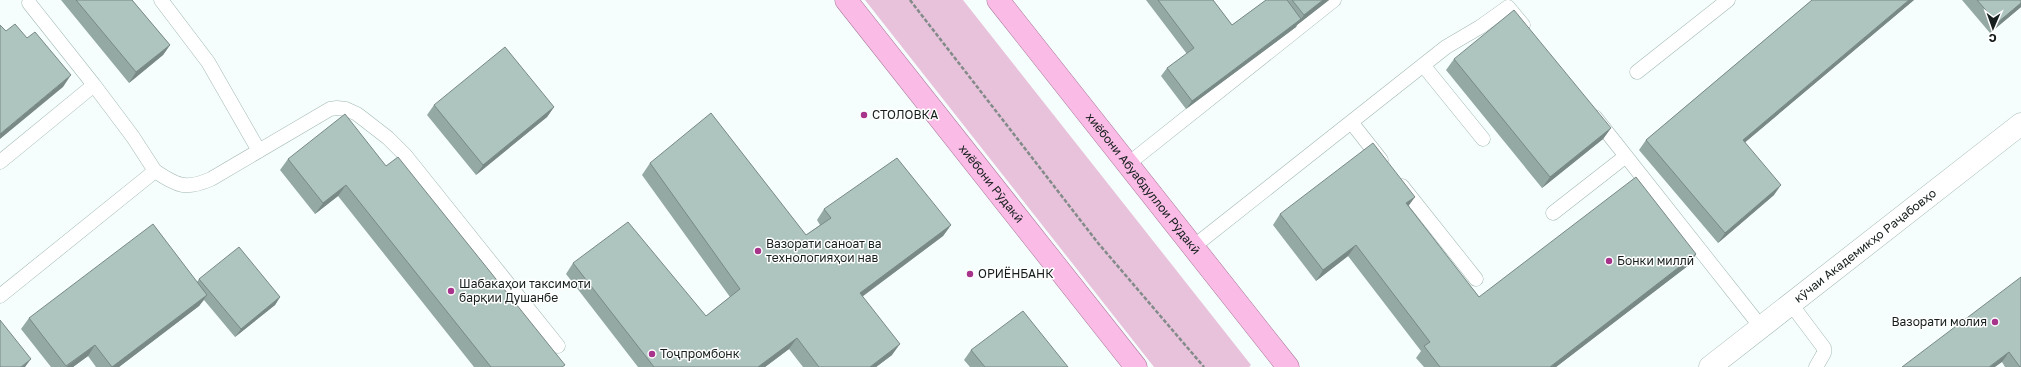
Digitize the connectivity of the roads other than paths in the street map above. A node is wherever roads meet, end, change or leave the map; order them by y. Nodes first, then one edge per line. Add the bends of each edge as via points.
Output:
1 (161, 0) edge
2 (846, 0) edge
3 (998, 0) edge
4 (1334, 0) edge
5 (1728, 0) edge
6 (30, 3) dead end
7 (1512, 4) edge
8 (1533, 38) edge
9 (1423, 65) junction
10 (1638, 72) dead end
11 (94, 85) junction
12 (1587, 106) edge
13 (1351, 122) junction
14 (2021, 124) edge
15 (1483, 140) dead end
16 (259, 152) junction
17 (1626, 156) junction
18 (0, 162) edge
19 (1128, 164) junction
20 (155, 171) junction
21 (1553, 213) dead end
22 (1193, 247) junction
23 (1476, 279) dead end
24 (2, 291) edge
25 (1791, 304) junction
26 (1761, 327) junction
27 (558, 346) dead end
28 (1136, 367) edge
29 (1288, 367) edge
30 (1710, 367) edge
31 (1816, 367) edge

1 - 16 lane via 208,62
2 - 28 highway, хиёбони Рӯдакӣ
3 - 19 highway, хиёбони Абуабдуллои Рӯдакӣ
4 - 19 lane
5 - 10 lane
6 - 11 lane
7 - 8 lane
7 - 9 lane
9 - 13 lane
9 - 15 lane
11 - 18 lane
11 - 20 lane
12 - 17 lane
13 - 22 lane
13 - 23 lane
14 - 25 street, кӯчаи Академикҳо Раҷабовҳо
16 - 20 lane via 195,185 180,186
16 - 27 lane via 330,109 346,109 357,114 405,155
17 - 21 lane
17 - 26 lane
19 - 22 highway, хиёбони Абуабдуллои Рӯдакӣ
20 - 24 lane
22 - 29 highway, хиёбони Абуабдуллои Рӯдакӣ
25 - 26 street, кӯчаи Академикҳо Раҷабовҳо
25 - 31 lane via 1824,348
26 - 30 street, кӯчаи Академикҳо Раҷабовҳо

